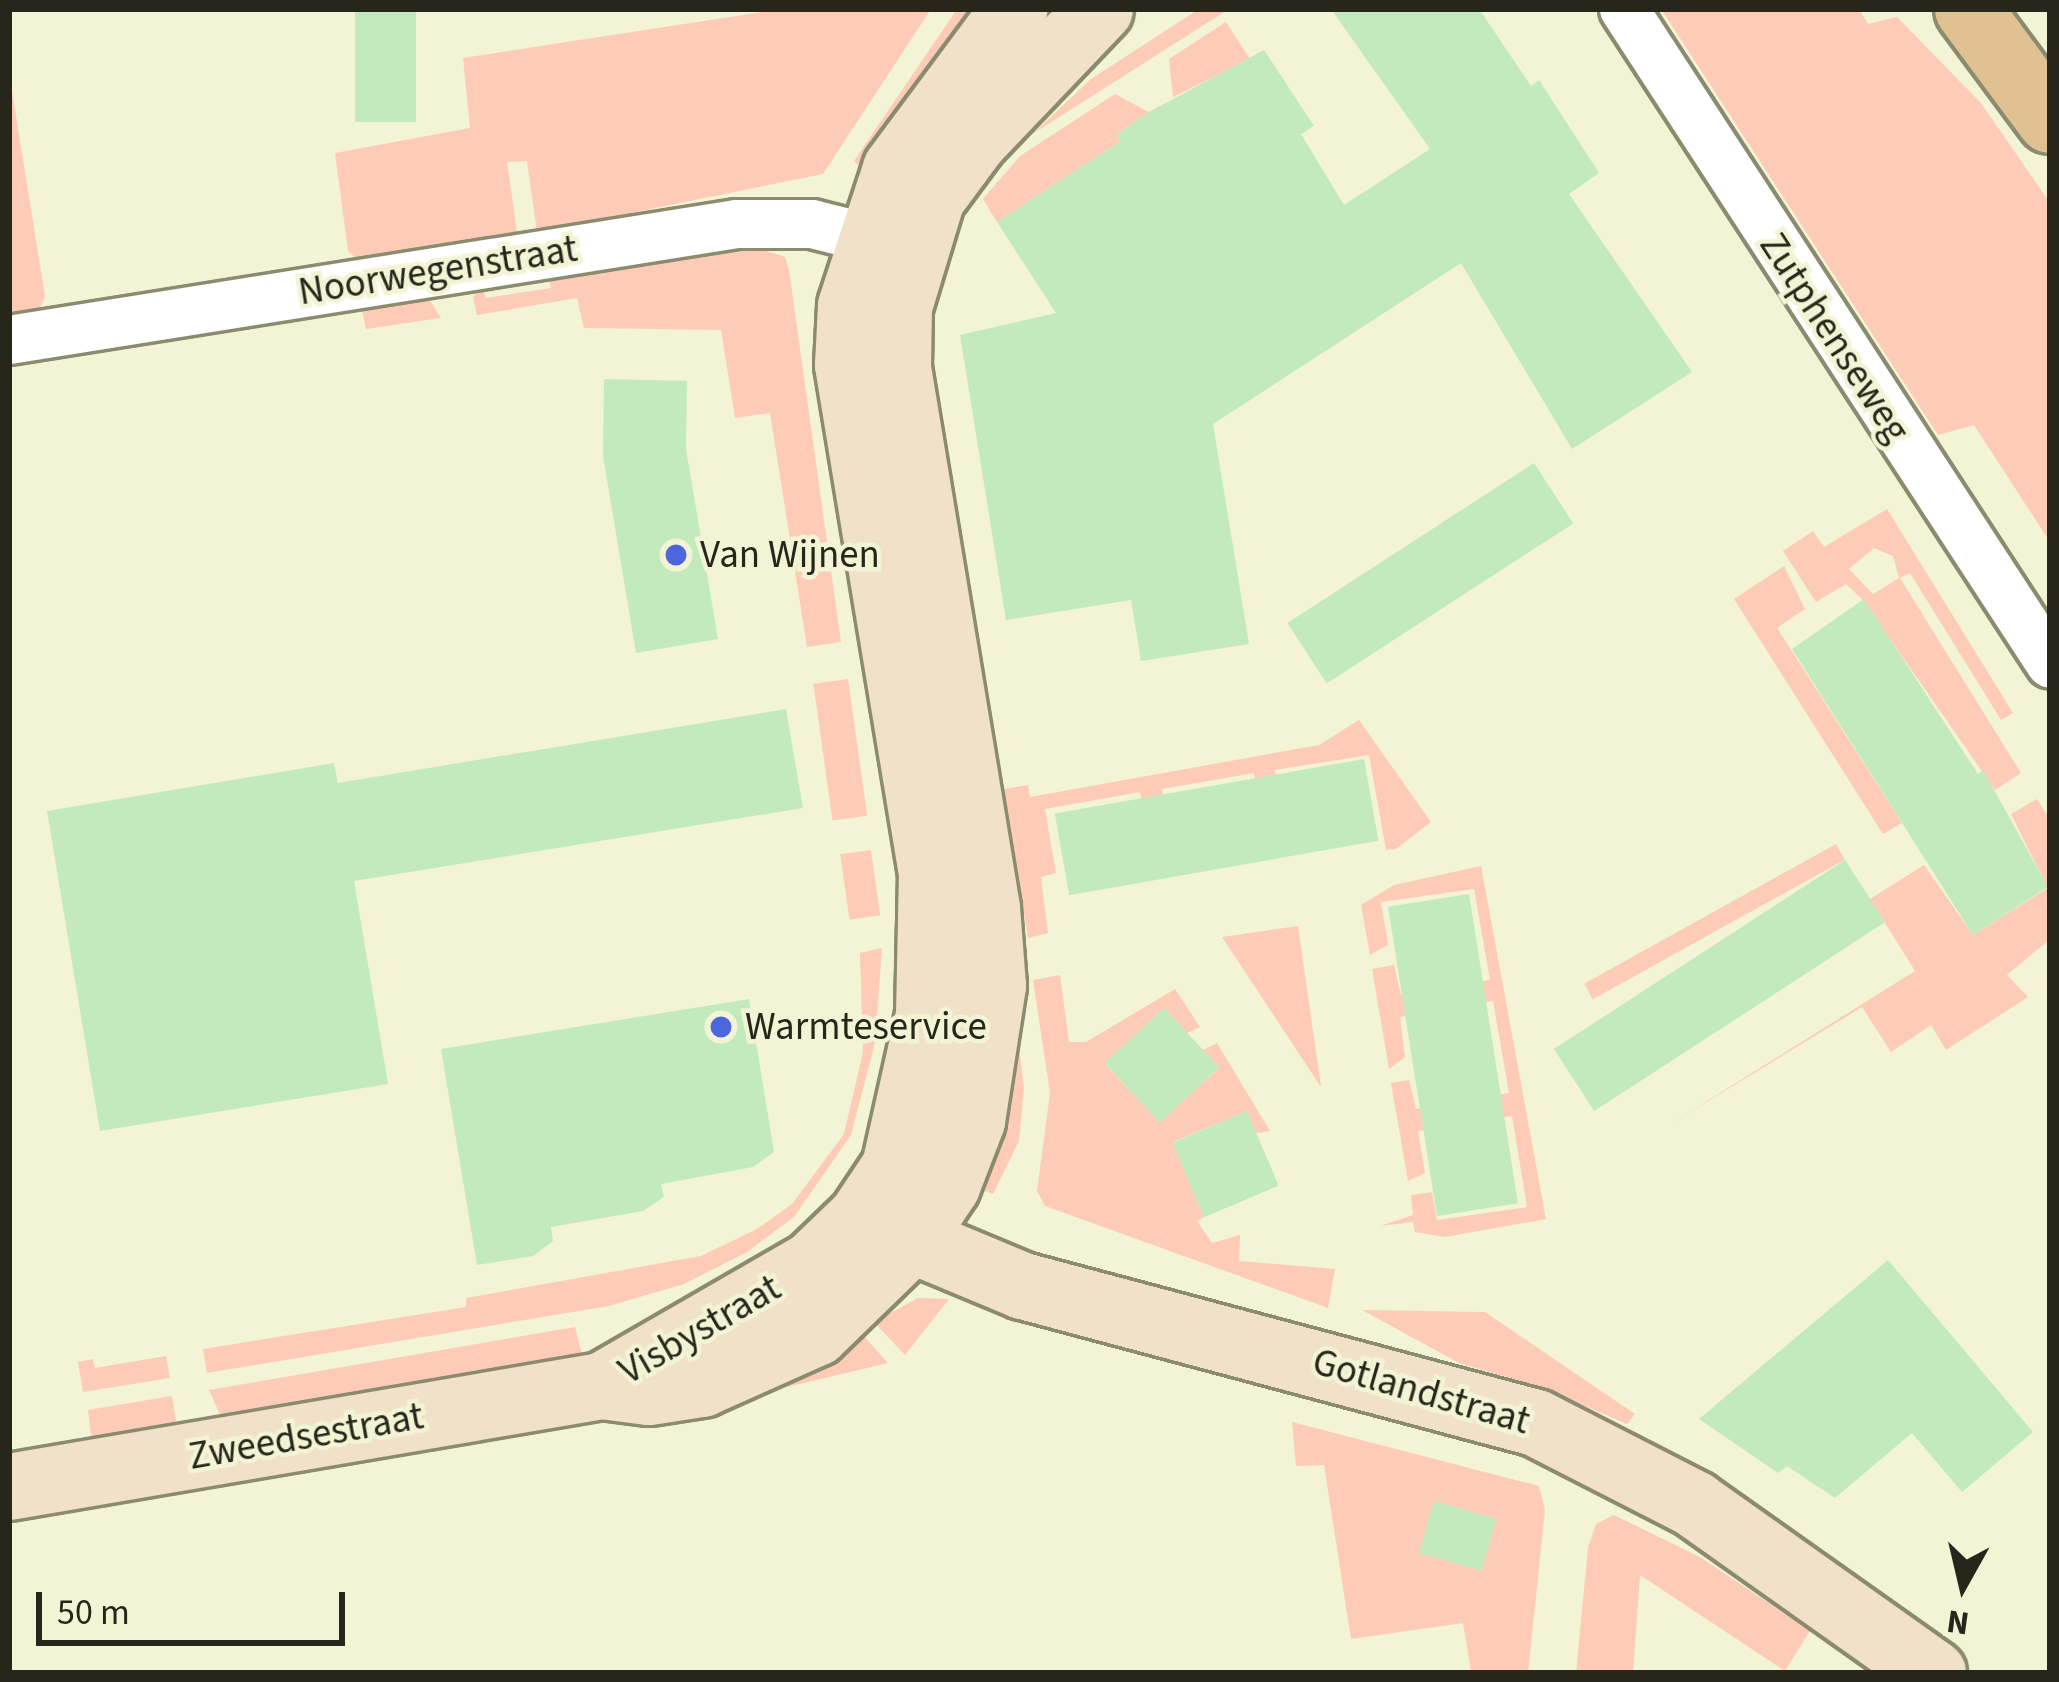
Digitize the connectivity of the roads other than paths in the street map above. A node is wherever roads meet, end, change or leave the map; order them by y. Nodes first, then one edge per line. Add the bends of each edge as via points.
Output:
1 (1015, 9) edge
2 (1100, 9) edge
3 (1624, 9) edge
4 (1968, 9) edge
5 (2050, 120) edge
6 (889, 243) junction
7 (9, 340) edge
8 (2050, 663) edge
9 (884, 1231) junction
10 (602, 1386) joint
11 (9, 1487) edge
12 (1933, 1673) edge

1 - 6 street via 896,169
2 - 6 street
3 - 8 street, Zutphenseweg
4 - 5 main road
6 - 7 street, Noorwegenstraat via 812,224 737,224
6 - 9 street, Visbystraat via 851,306 848,365 927,836 934,940 917,1092
9 - 10 street, Visbystraat
9 - 12 street, Gotlandstraat via 1084,1304 1536,1423 1694,1504
10 - 11 street, Zweedsestraat

